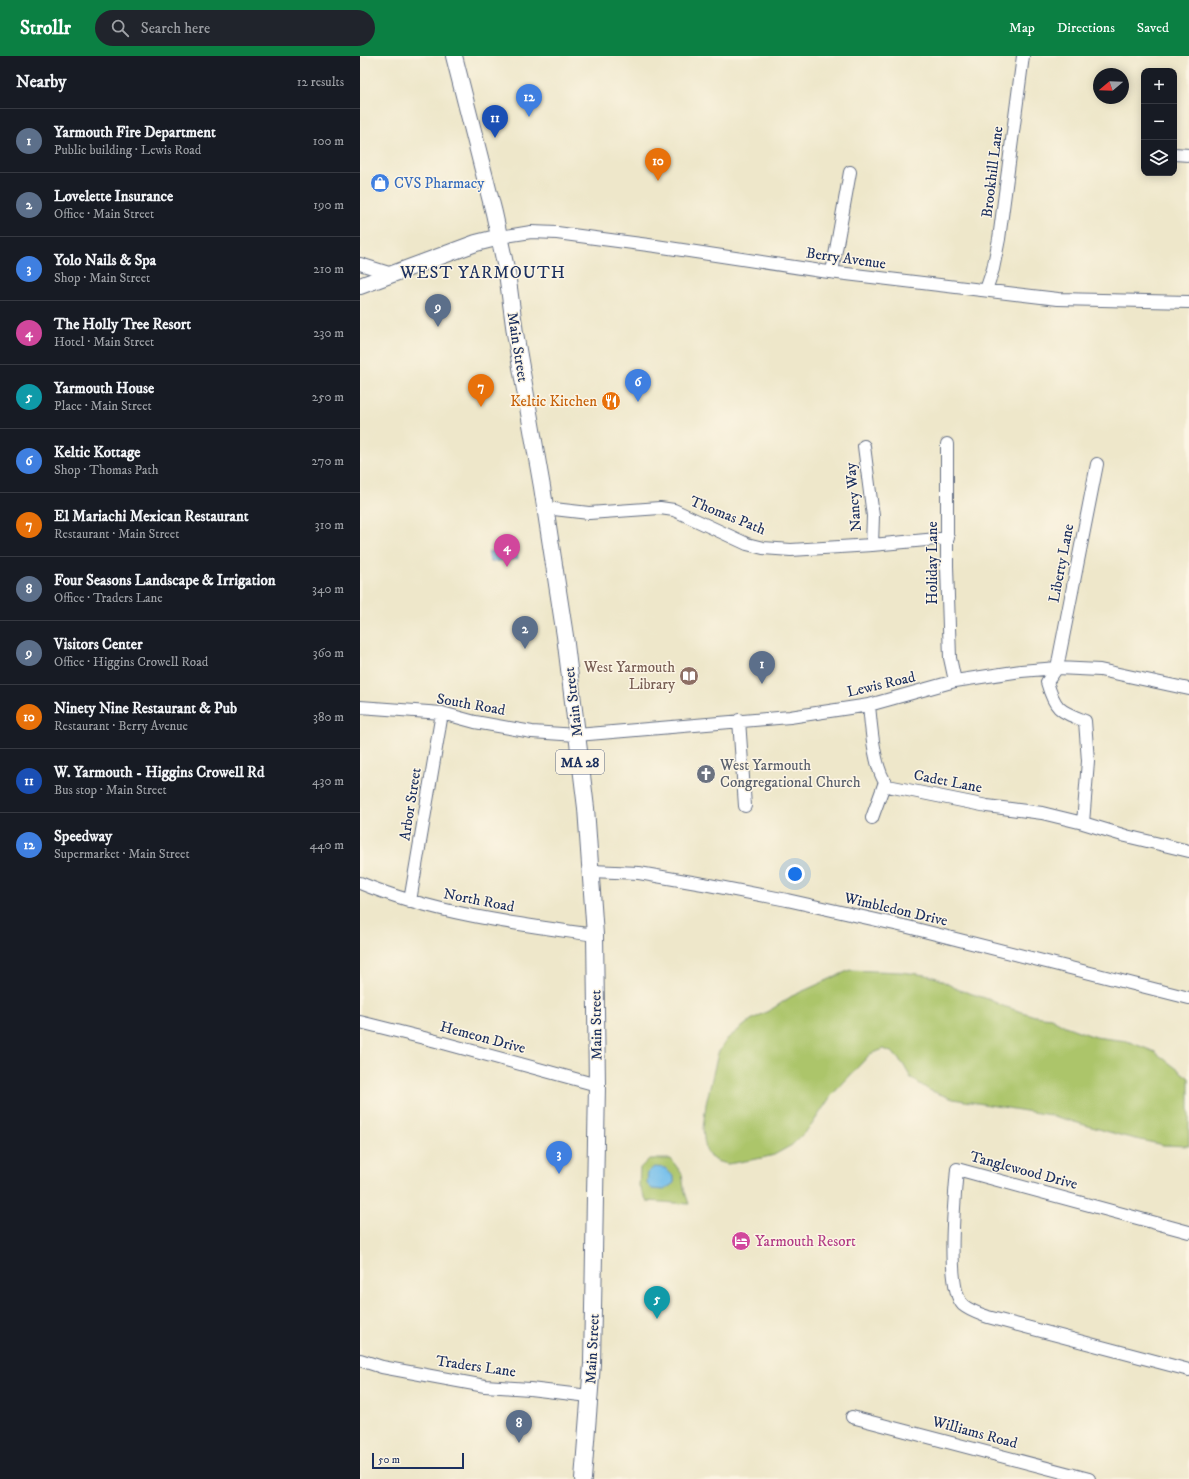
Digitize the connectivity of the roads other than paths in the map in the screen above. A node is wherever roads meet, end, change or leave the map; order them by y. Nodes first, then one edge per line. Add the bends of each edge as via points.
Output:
1 (454, 56) edge
2 (1023, 56) edge
3 (1177, 154) edge
4 (1189, 155) edge
5 (850, 172) dead end
6 (500, 237) junction
7 (360, 264) edge
8 (832, 272) junction
9 (392, 274) junction
10 (360, 286) edge
11 (986, 290) junction
12 (1189, 302) edge
13 (947, 444) dead end
14 (864, 446) dead end
15 (1097, 464) dead end
16 (545, 508) junction
17 (948, 538) junction
18 (872, 545) junction
19 (1057, 668) junction
20 (955, 681) junction
21 (1189, 689) edge
22 (869, 706) junction
23 (360, 707) edge
24 (442, 713) junction
25 (739, 720) junction
26 (577, 735) junction
27 (884, 782) junction
28 (745, 806) dead end
29 (872, 818) dead end
30 (1083, 823) junction
31 (1189, 851) edge
32 (591, 871) junction
33 (360, 883) edge
34 (410, 901) junction
35 (595, 935) junction
36 (1189, 998) edge
37 (360, 1022) edge
38 (597, 1085) junction
39 (1189, 1232) edge
40 (360, 1360) edge
41 (1189, 1370) edge
42 (589, 1396) junction
43 (852, 1416) dead end
44 (583, 1479) edge
45 (1090, 1479) edge

1 - 6 main road, Main Street / MA 28
2 - 11 street, Brookhill Lane via 999,239
3 - 4 street
5 - 8 street
6 - 8 street, Berry Avenue via 531,232 557,233
6 - 9 main road via 476,243
6 - 16 main road, Main Street / MA 28
7 - 9 street
8 - 11 street, Berry Avenue
9 - 10 main road
11 - 12 street, Berry Avenue via 1058,299
13 - 17 street, Holiday Lane
14 - 18 street, Nancy Way via 873,516
15 - 19 street, Liberty Lane
16 - 18 street, Thomas Path via 589,513 660,508 674,510 747,544 763,548 791,550
16 - 26 main road, Main Street / MA 28
17 - 18 street, Thomas Path
17 - 20 street, Holiday Lane via 950,658
19 - 20 street, Lewis Road
19 - 21 street, Lewis Road via 1100,670
19 - 30 street via 1047,682 1052,700 1063,712 1086,721 1088,761
20 - 22 street, Lewis Road
22 - 25 street, Lewis Road via 790,717
22 - 27 street via 879,772
23 - 24 street, South Road
24 - 26 street, South Road via 532,732
24 - 34 street, Arbor Street
25 - 26 street, Lewis Road
25 - 28 street
26 - 32 main road, Main Street / MA 28
27 - 29 street
27 - 30 street, Cadet Lane via 888,786 987,806 1042,813
30 - 31 street, Cadet Lane
32 - 35 main road, Main Street / MA 28
32 - 36 street, Wimbledon Drive via 640,873 787,900 908,927
33 - 34 street, North Road
34 - 35 street, North Road via 450,912
35 - 38 main road, Main Street / MA 28
37 - 38 street, Hemeon Drive
38 - 42 main road, Main Street / MA 28 via 592,1364
39 - 41 street, Tanglewood Drive via 957,1169 952,1257 958,1297 963,1304 988,1317
40 - 42 street, Traders Lane via 382,1367 484,1386
42 - 44 main road, Main Street / MA 28
43 - 45 street, Williams Road

